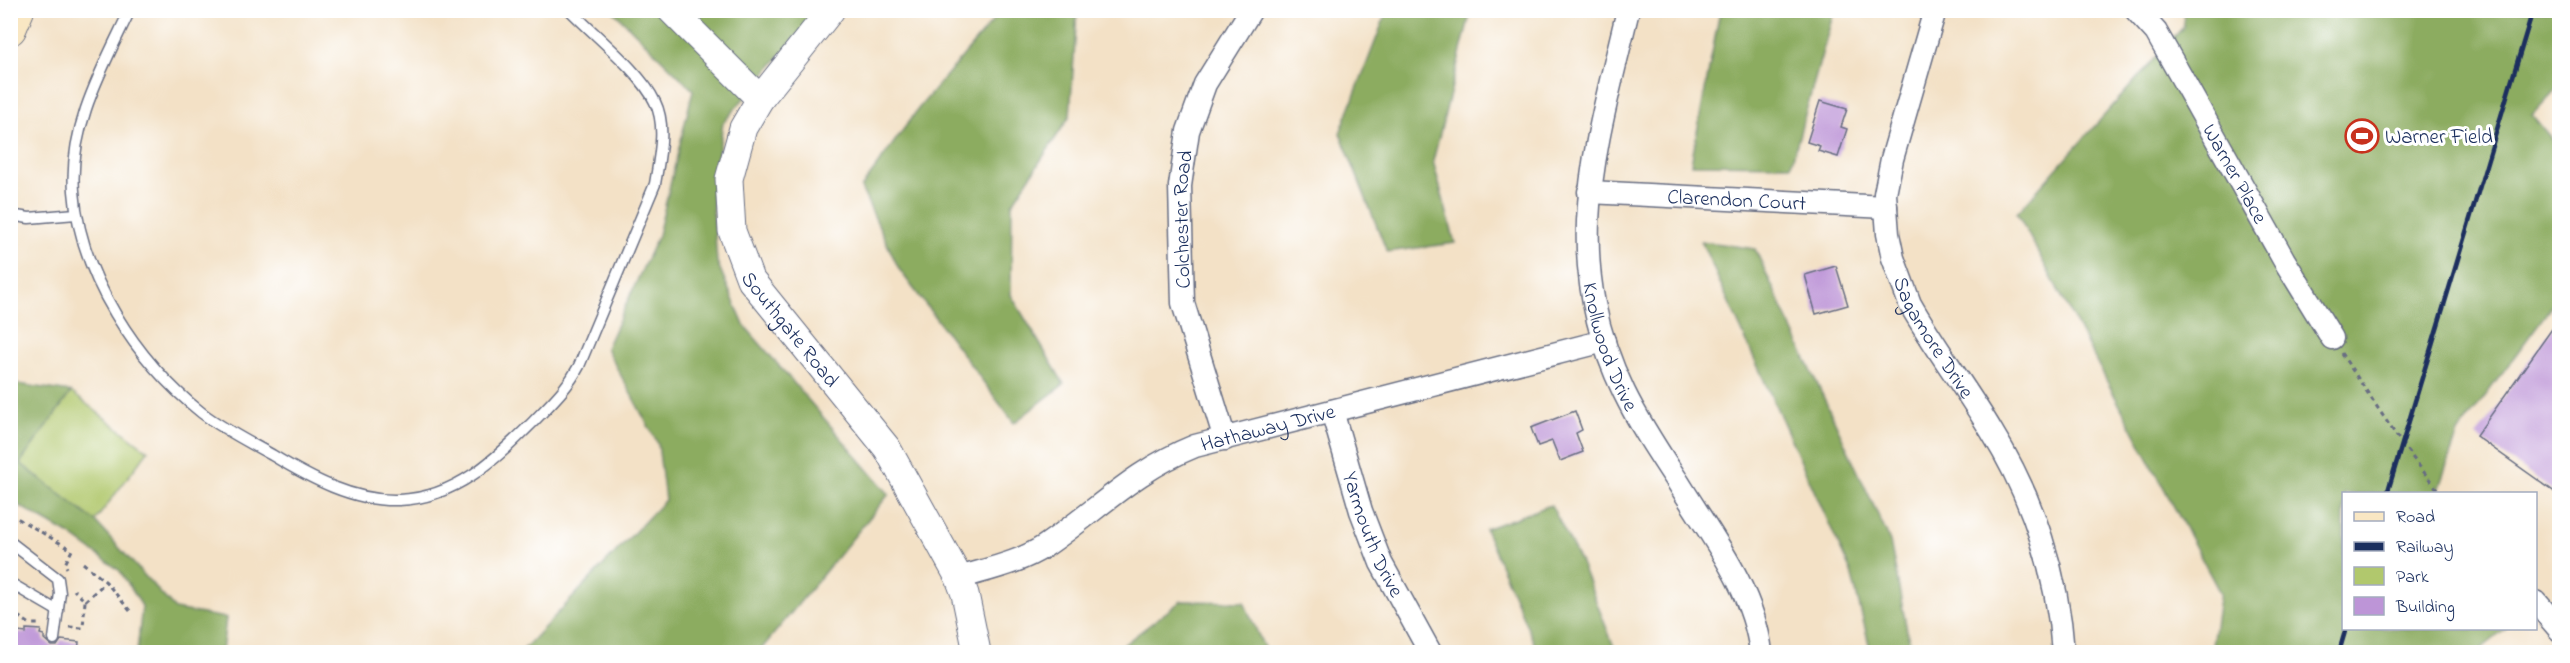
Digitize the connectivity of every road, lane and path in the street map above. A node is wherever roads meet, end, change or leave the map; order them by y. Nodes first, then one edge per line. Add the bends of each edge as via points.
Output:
1 (130, 10) edge
2 (570, 10) edge
3 (671, 10) edge
4 (831, 10) edge
5 (1251, 10) edge
6 (1628, 10) edge
7 (1935, 10) edge
8 (2136, 10) edge
9 (760, 99) junction
10 (1589, 192) junction
11 (1886, 207) junction
12 (76, 214) junction
13 (10, 215) edge
14 (2332, 338) joint
15 (1604, 341) junction
16 (1332, 411) junction
17 (1225, 439) junction
18 (2440, 492) edge
19 (12, 548) edge
20 (83, 563) dead end
21 (958, 578) junction
22 (106, 582) junction
23 (10, 583) edge
24 (85, 601) dead end
25 (2537, 604) edge
26 (58, 610) junction
27 (131, 612) dead end
28 (2557, 622) edge
29 (54, 639) dead end
30 (977, 652) edge
31 (1430, 652) edge
32 (1761, 652) edge
33 (2063, 652) edge

1 - 12 lane via 85,112 74,165
2 - 12 lane via 656,102 661,125 654,184 571,382 494,461 469,479 445,489 400,500 355,494 291,466 205,415 167,382 123,322 87,258
3 - 9 street
4 - 9 street, Southgate Road
5 - 17 street, Colchester Road via 1205,84 1188,131 1180,186 1183,303
6 - 10 street, Knollwood Drive via 1593,157
7 - 11 street, Sagamore Drive via 1892,159
8 - 14 street, Warner Place via 2156,32
9 - 21 street, Southgate Road via 743,128 729,178 729,213 742,264 762,297 887,448
10 - 11 street, Clarendon Court
10 - 15 street, Knollwood Drive via 1590,281
11 - 33 street, Sagamore Drive via 1893,258 1910,304 1993,432 2039,530 2053,580
12 - 13 lane via 29,218
14 - 18 path via 2370,399
15 - 16 street, Hathaway Drive
15 - 32 street, Knollwood Drive via 1638,418 1734,573 1755,622
16 - 17 street, Hathaway Drive
16 - 31 street, Yarmouth Drive via 1373,542
17 - 21 street, Hathaway Drive via 1162,459 1045,546 1020,560
19 - 26 lane via 58,579
20 - 22 path
21 - 30 street, Southgate Road
22 - 24 path
22 - 27 path
23 - 26 lane
25 - 28 street
26 - 29 lane

